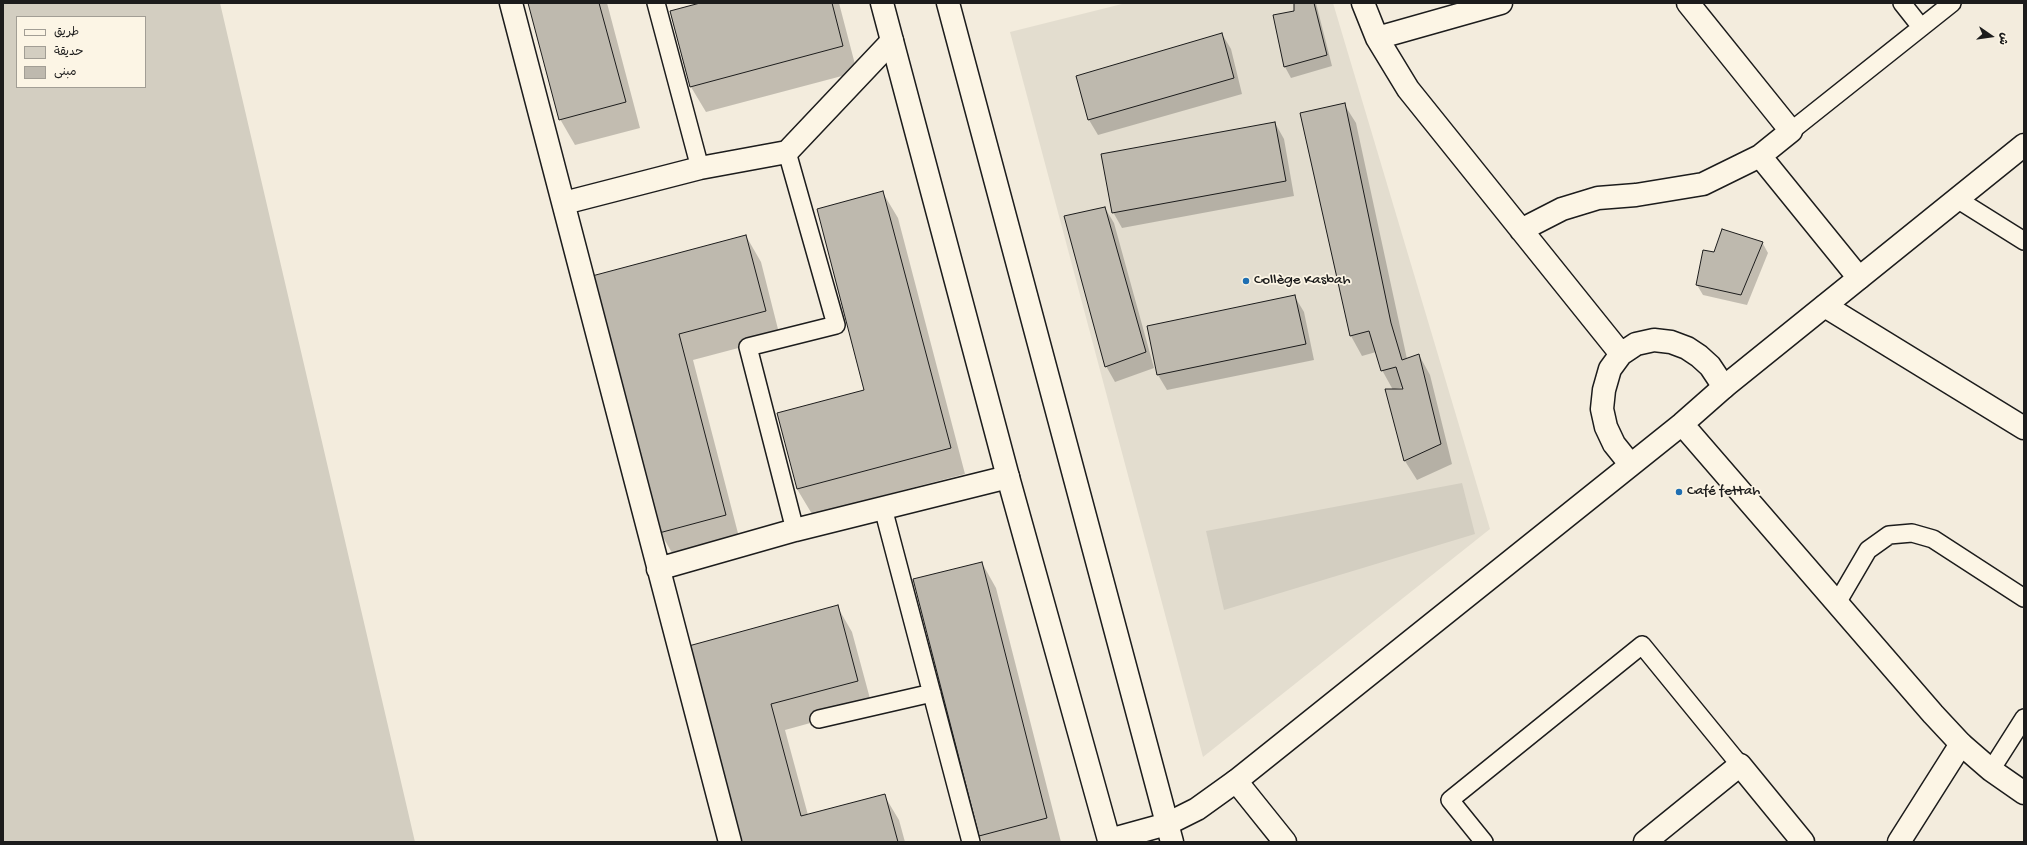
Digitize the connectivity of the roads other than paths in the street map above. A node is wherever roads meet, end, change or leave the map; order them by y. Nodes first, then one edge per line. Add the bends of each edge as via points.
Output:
1 (511, 3) edge
2 (656, 3) edge
3 (882, 3) edge
4 (948, 3) edge
5 (1363, 3) edge
6 (1501, 3) edge
7 (1688, 3) edge
8 (1902, 3) edge
9 (1952, 3) edge
10 (1921, 27) junction
11 (1377, 38) junction
12 (892, 41) junction
13 (1791, 131) junction
14 (2024, 145) edge
15 (787, 152) junction
16 (1760, 156) junction
17 (700, 168) junction
18 (1957, 199) junction
19 (564, 203) junction
20 (1521, 230) junction
21 (2024, 241) edge
22 (1859, 278) junction
23 (1825, 306) junction
24 (1621, 354) junction
25 (1724, 387) junction
26 (1682, 424) junction
27 (2024, 428) edge
28 (1630, 464) junction
29 (1008, 477) junction
30 (883, 508) junction
31 (795, 530) junction
32 (658, 569) junction
33 (2024, 598) edge
34 (1837, 602) junction
35 (932, 693) junction
36 (2024, 718) edge
37 (819, 719) dead end
38 (1961, 744) junction
39 (1740, 765) junction
40 (1991, 770) junction
41 (1236, 781) junction
42 (2024, 793) edge
43 (1169, 833) edge
44 (1106, 841) edge
45 (730, 842) edge
46 (971, 842) edge
47 (1285, 842) edge
48 (1484, 842) edge
49 (1645, 842) edge
50 (1803, 842) edge
51 (1899, 842) edge

1 - 19 street
2 - 17 lane
3 - 12 street
4 - 43 street
5 - 11 street
6 - 11 street
7 - 13 street
8 - 10 lane
9 - 10 lane
10 - 13 lane
11 - 20 street via 1408,89
12 - 15 street
12 - 29 street
13 - 16 street
14 - 18 street
15 - 17 street
15 - 31 lane via 836,325 748,347
16 - 20 street via 1703,184 1636,195 1598,198 1562,209
16 - 22 street
17 - 19 street
18 - 21 lane
18 - 22 street
19 - 32 street
20 - 24 street
22 - 23 street
23 - 25 street
23 - 27 street
24 - 25 street via 1636,344 1648,341 1671,342 1699,356 1710,366
24 - 28 street via 1610,370 1602,409 1606,427 1614,444
25 - 26 street
26 - 28 street
26 - 34 street
28 - 41 street
29 - 30 street
29 - 44 street
30 - 31 street
30 - 35 lane
31 - 32 street
32 - 45 street
33 - 34 lane via 1933,539 1912,532 1889,535 1868,550
34 - 38 street
35 - 37 lane
35 - 46 lane
36 - 40 lane
38 - 40 street
38 - 51 street
39 - 48 lane via 1642,644 1450,800
39 - 49 street
39 - 50 street
40 - 42 street
41 - 43 street
41 - 47 street
43 - 44 street

